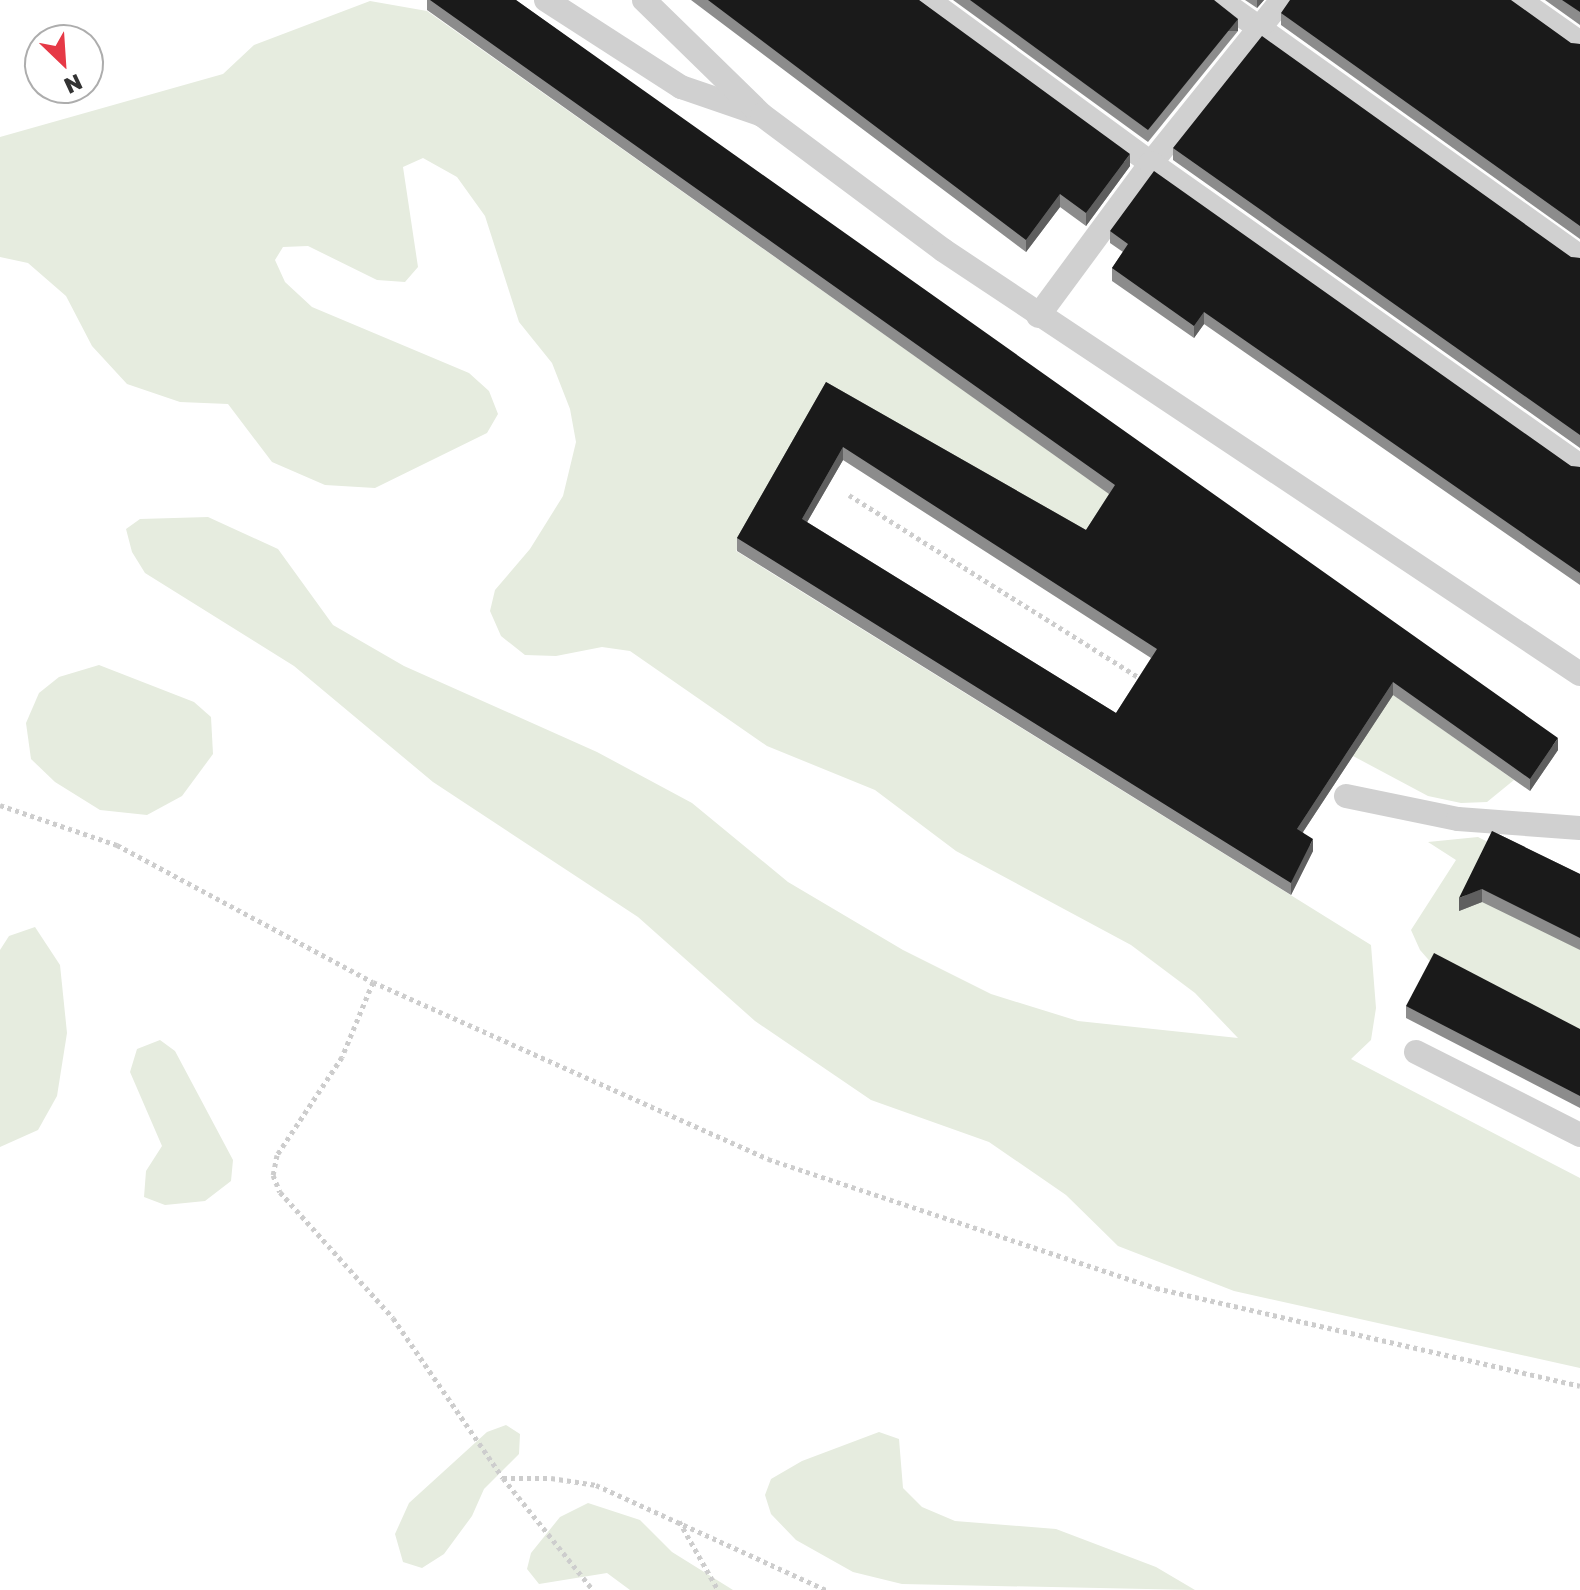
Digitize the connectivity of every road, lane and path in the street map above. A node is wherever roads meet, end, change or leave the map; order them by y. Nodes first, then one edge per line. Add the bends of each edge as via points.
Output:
1 (546, 0) edge
2 (644, 0) edge
3 (928, 0) edge
4 (1220, 0) edge
5 (1282, 0) edge
6 (1519, 0) edge
7 (1260, 28) junction
8 (1580, 43) edge
9 (762, 115) junction
10 (1151, 163) junction
11 (1580, 257) edge
12 (1038, 316) junction
13 (1580, 466) edge
14 (849, 495) dead end
15 (1580, 674) edge
16 (1157, 690) edge
17 (1346, 796) dead end
18 (0, 805) edge
19 (1580, 828) edge
20 (373, 982) junction
21 (1416, 1052) dead end
22 (1580, 1135) edge
23 (1580, 1386) edge
24 (503, 1478) junction
25 (678, 1520) junction
26 (593, 1590) edge
27 (718, 1590) edge
28 (826, 1590) edge

1 - 9 lane via 681,87
2 - 9 lane
3 - 10 lane
4 - 7 lane
5 - 7 lane
6 - 8 lane
7 - 10 lane
7 - 11 lane
9 - 12 lane
10 - 12 lane
10 - 13 lane
12 - 15 lane
14 - 16 path
17 - 19 lane via 1458,819
18 - 20 path via 117,845
20 - 23 path via 768,1159 1080,1267 1234,1308
20 - 24 path via 342,1057 277,1155 273,1175 294,1209 393,1318
21 - 22 lane
24 - 25 path via 596,1485
24 - 26 path
25 - 27 path
25 - 28 path

